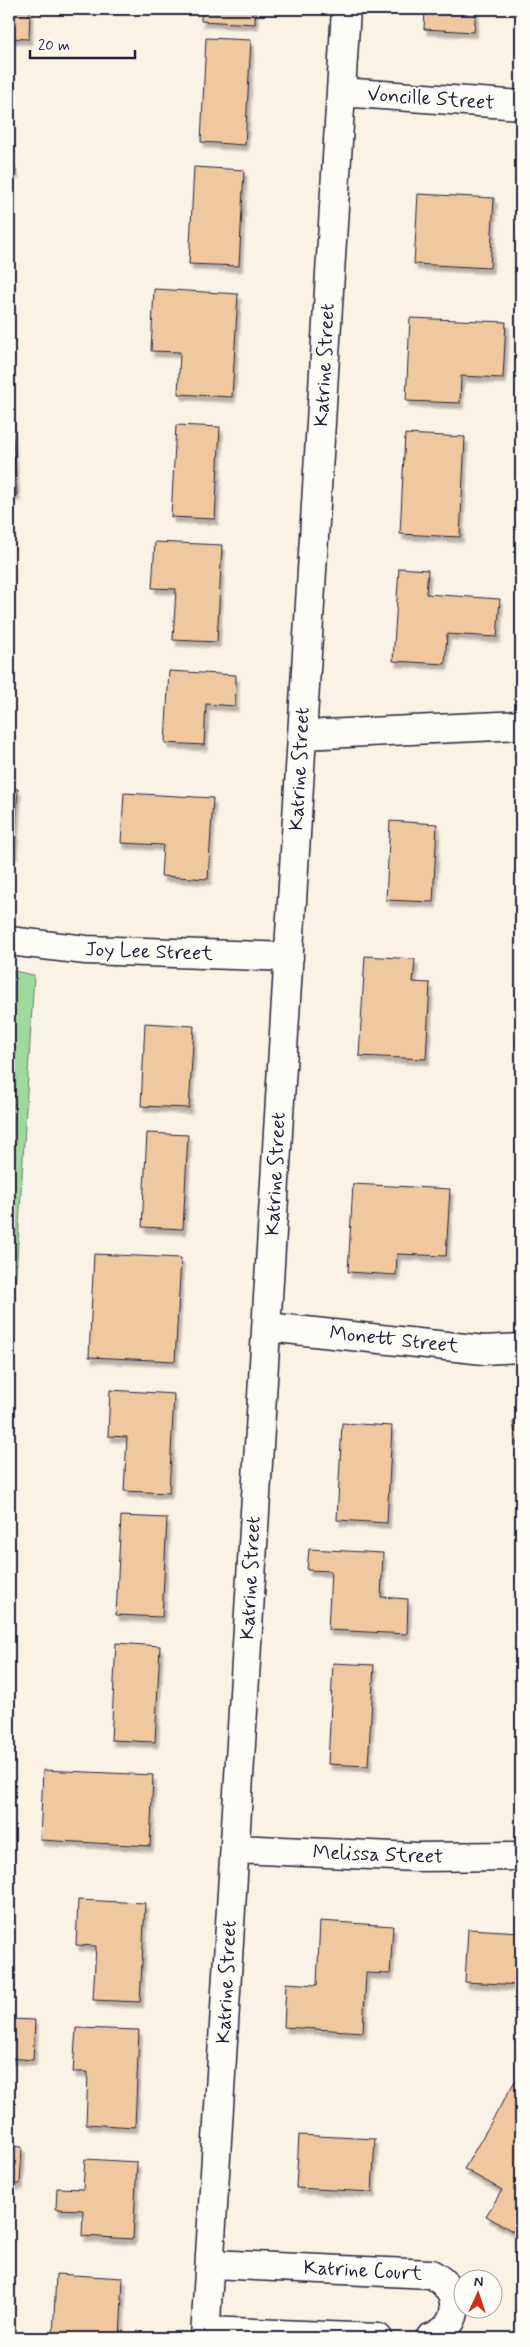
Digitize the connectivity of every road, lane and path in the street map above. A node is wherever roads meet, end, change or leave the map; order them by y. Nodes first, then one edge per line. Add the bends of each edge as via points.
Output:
1 (346, 9) edge
2 (341, 92) junction
3 (521, 105) edge
4 (521, 725) edge
5 (302, 735) junction
6 (9, 940) edge
7 (289, 957) junction
8 (267, 1327) junction
9 (521, 1348) edge
10 (235, 1849) junction
11 (521, 1856) edge
12 (210, 2264) junction
13 (206, 2335) edge
14 (378, 2338) edge
15 (430, 2338) edge

1 - 2 street, Katrine Street
2 - 3 street, Voncille Street
2 - 5 street, Katrine Street
4 - 5 street
5 - 7 street, Katrine Street
6 - 7 street, Joy Lee Street via 86,950
7 - 8 street, Katrine Street
8 - 9 street, Monett Street via 484,1350
8 - 10 street, Katrine Street
10 - 11 street, Melissa Street via 416,1857
10 - 12 street, Katrine Street
12 - 13 street, Katrine Street
12 - 15 street, Katrine Court via 431,2274 448,2287 455,2307 447,2328
13 - 14 street

